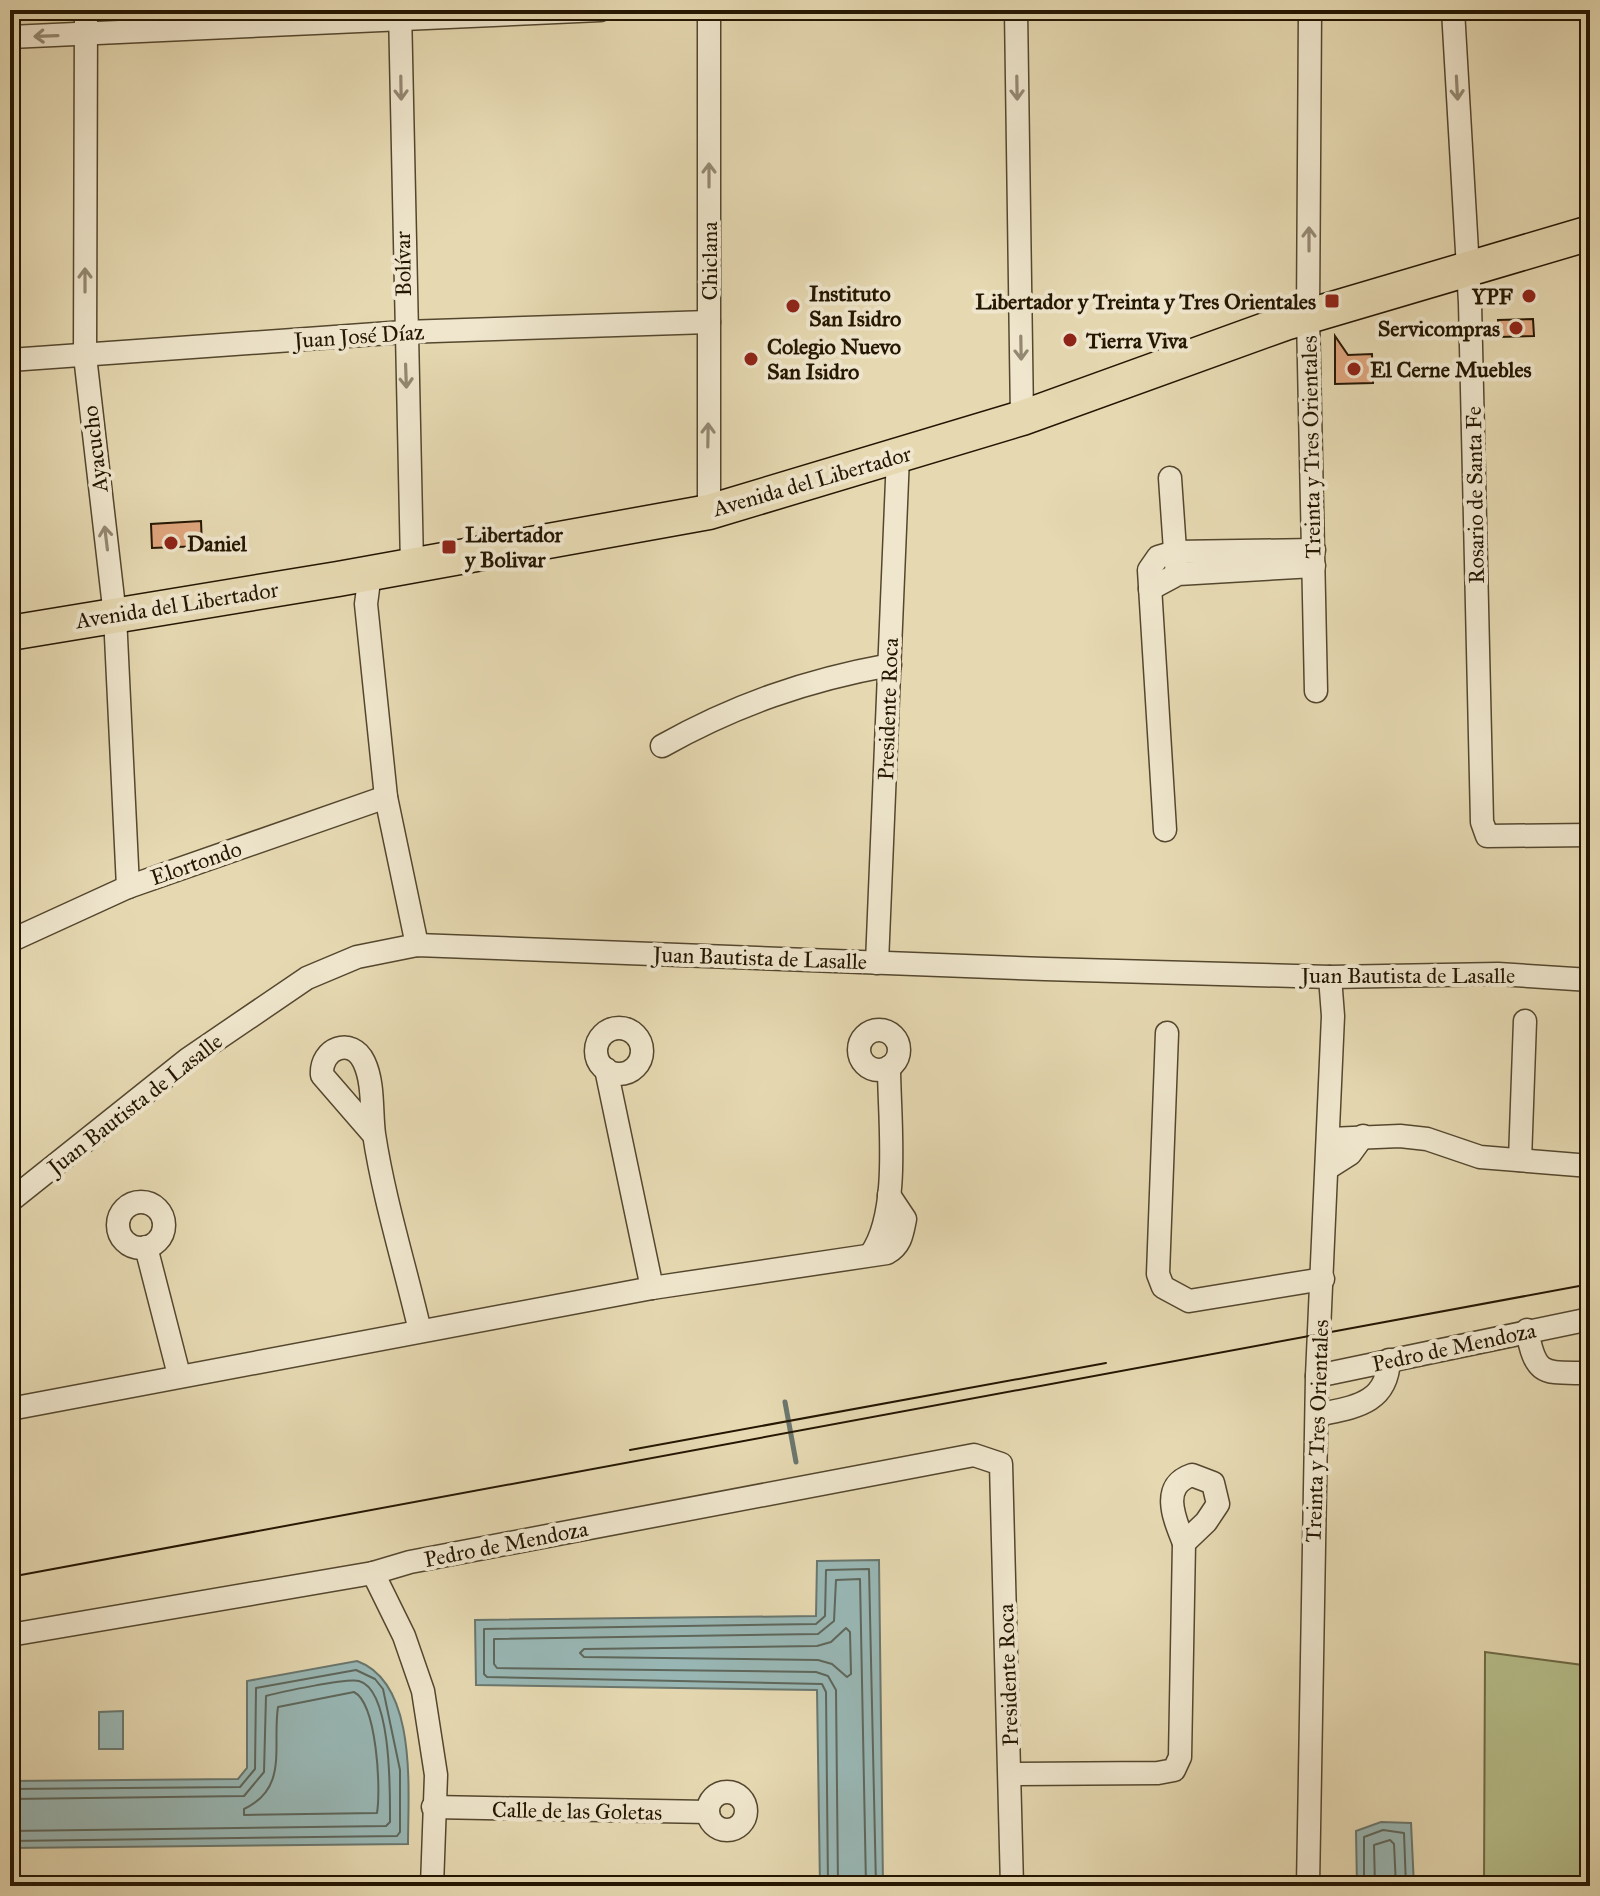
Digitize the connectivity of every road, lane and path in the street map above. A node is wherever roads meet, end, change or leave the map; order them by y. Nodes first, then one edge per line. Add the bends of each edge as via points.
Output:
1 (86, 10) edge
2 (600, 10) edge
3 (709, 10) edge
4 (1016, 10) edge
5 (1310, 10) edge
6 (1453, 10) edge
7 (400, 15) edge
8 (86, 35) junction
9 (10, 37) edge
10 (1590, 233) edge
11 (1467, 268) junction
12 (1308, 317) junction
13 (709, 322) junction
14 (404, 332) junction
15 (85, 356) junction
16 (10, 360) edge
17 (1022, 418) junction
18 (898, 456) junction
19 (1170, 478) dead end
20 (709, 512) junction
21 (1314, 558) junction
22 (1176, 563) junction
23 (412, 565) junction
24 (370, 573) junction
25 (115, 616) junction
26 (10, 633) edge
27 (890, 665) junction
28 (1316, 691) dead end
29 (662, 746) dead end
30 (386, 797) junction
31 (1165, 830) dead end
32 (1590, 835) edge
33 (128, 887) junction
34 (10, 941) edge
35 (417, 945) junction
36 (877, 963) junction
37 (1330, 977) junction
38 (1590, 980) edge
39 (1525, 1021) dead end
40 (1167, 1033) dead end
41 (889, 1067) dead end
42 (606, 1069) dead end
43 (374, 1135) dead end
44 (1363, 1136) junction
45 (1329, 1139) junction
46 (1520, 1160) junction
47 (1590, 1166) edge
48 (1328, 1168) junction
49 (10, 1201) edge
50 (146, 1247) dead end
51 (1323, 1279) junction
52 (652, 1288) junction
53 (1590, 1319) edge
54 (1527, 1330) junction
55 (420, 1331) junction
56 (1389, 1360) junction
57 (1590, 1373) edge
58 (179, 1375) junction
59 (1317, 1376) junction
60 (10, 1409) edge
61 (1317, 1415) junction
62 (1001, 1464) joint
63 (1184, 1543) dead end
64 (373, 1573) junction
65 (10, 1635) edge
66 (1011, 1774) junction
67 (439, 1808) junction
68 (708, 1812) dead end
69 (432, 1886) edge
70 (446, 1886) edge
71 (1012, 1886) edge
72 (1308, 1886) edge

1 - 8 street, Ayacucho
2 - 7 street
13 -> 3 street, Chiclana
4 -> 17 street
12 -> 5 street, Treinta y Tres Orientales
6 -> 11 street, Rosario de Santa Fe
7 - 8 street
7 -> 14 street, Bolívar
8 -> 9 street
15 -> 8 street, Ayacucho
10 - 11 main road, Avenida del Libertador
11 - 12 main road, Avenida del Libertador
11 - 32 street, Rosario de Santa Fe via 1482,822 1487,836
12 - 17 main road, Avenida del Libertador
12 - 21 street, Treinta y Tres Orientales
13 - 14 street, Juan José Díaz
20 -> 13 street, Chiclana
14 - 15 street, Juan José Díaz
14 -> 23 street, Bolívar
15 - 16 street, Juan José Díaz
25 -> 15 street, Ayacucho
17 - 18 main road, Avenida del Libertador
18 - 20 main road, Avenida del Libertador
18 - 27 street, Presidente Roca
19 - 22 street
20 - 23 main road, Avenida del Libertador
21 - 22 street
21 - 28 street, Treinta y Tres Orientales
22 - 31 street via 1158,557 1149,570
23 - 24 main road, Avenida del Libertador
24 - 25 main road, Avenida del Libertador
24 - 30 street via 366,604
25 - 26 main road, Avenida del Libertador
25 - 33 street, Ayacucho
27 - 29 street via 830,675 771,693
27 - 36 street, Presidente Roca
30 - 33 street, Elortondo
30 - 35 street
33 - 34 street, Elortondo
35 - 36 street, Juan Bautista de Lasalle
35 - 49 street, Juan Bautista de Lasalle via 357,957 307,978 188,1059
36 - 37 street, Juan Bautista de Lasalle
37 - 38 street, Juan Bautista de Lasalle via 1498,974
37 - 45 street, Treinta y Tres Orientales
39 - 46 street
40 - 51 street via 1158,1274 1163,1287 1189,1301
41 - 52 street via 889,1195 905,1219 895,1248
42 - 52 street
43 - 55 street
44 - 45 street
44 - 46 street via 1427,1139 1480,1157
44 - 48 street via 1350,1154
45 - 48 street, Treinta y Tres Orientales
46 - 47 street
48 - 51 street, Treinta y Tres Orientales
50 - 58 street
51 - 59 street, Treinta y Tres Orientales
52 - 55 street
53 - 54 street, Pedro de Mendoza
54 - 56 street, Pedro de Mendoza
54 - 57 street via 1534,1363 1543,1370
55 - 58 street
56 - 59 street, Pedro de Mendoza
56 - 61 street via 1388,1380 1378,1394 1355,1407
58 - 60 street
59 - 61 street, Treinta y Tres Orientales
61 - 72 street, Treinta y Tres Orientales
62 - 64 street, Pedro de Mendoza via 974,1455
62 - 66 street, Presidente Roca
63 - 66 street via 1180,1757 1174,1770
64 - 65 street, Pedro de Mendoza
64 - 67 street via 423,1691
66 - 71 street, Presidente Roca
67 - 68 street, Calle de las Goletas
67 - 69 street
67 - 70 street

